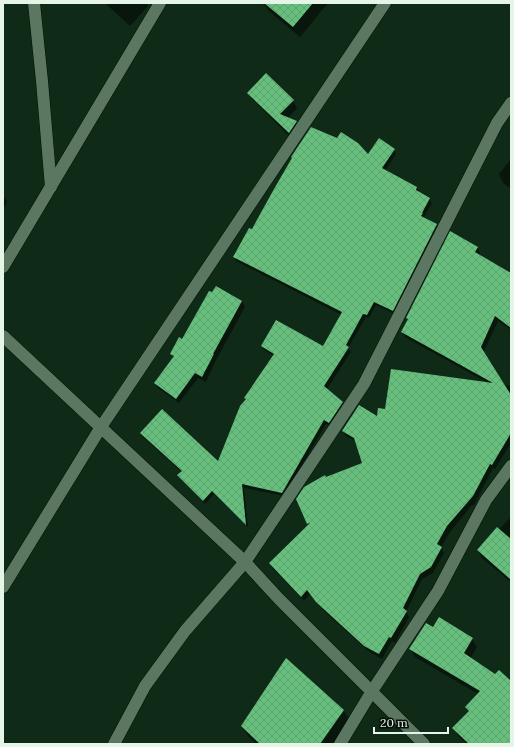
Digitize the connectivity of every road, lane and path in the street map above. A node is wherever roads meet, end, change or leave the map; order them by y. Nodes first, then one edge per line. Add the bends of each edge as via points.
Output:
1 (34, 3) edge
2 (160, 3) edge
3 (385, 3) edge
4 (511, 103) edge
5 (51, 187) junction
6 (3, 267) edge
7 (3, 336) edge
8 (101, 427) junction
9 (511, 466) edge
10 (245, 562) junction
11 (3, 587) edge
12 (372, 691) junction
13 (114, 744) edge
14 (340, 744) edge
15 (424, 744) edge

1 - 5 street
2 - 5 street
3 - 8 street
4 - 10 street via 497,123 364,384
5 - 6 street
7 - 8 street
8 - 10 street
8 - 11 street
9 - 12 street via 486,500 438,591
10 - 12 street
10 - 13 street via 185,631 145,686
12 - 14 street
12 - 15 street

